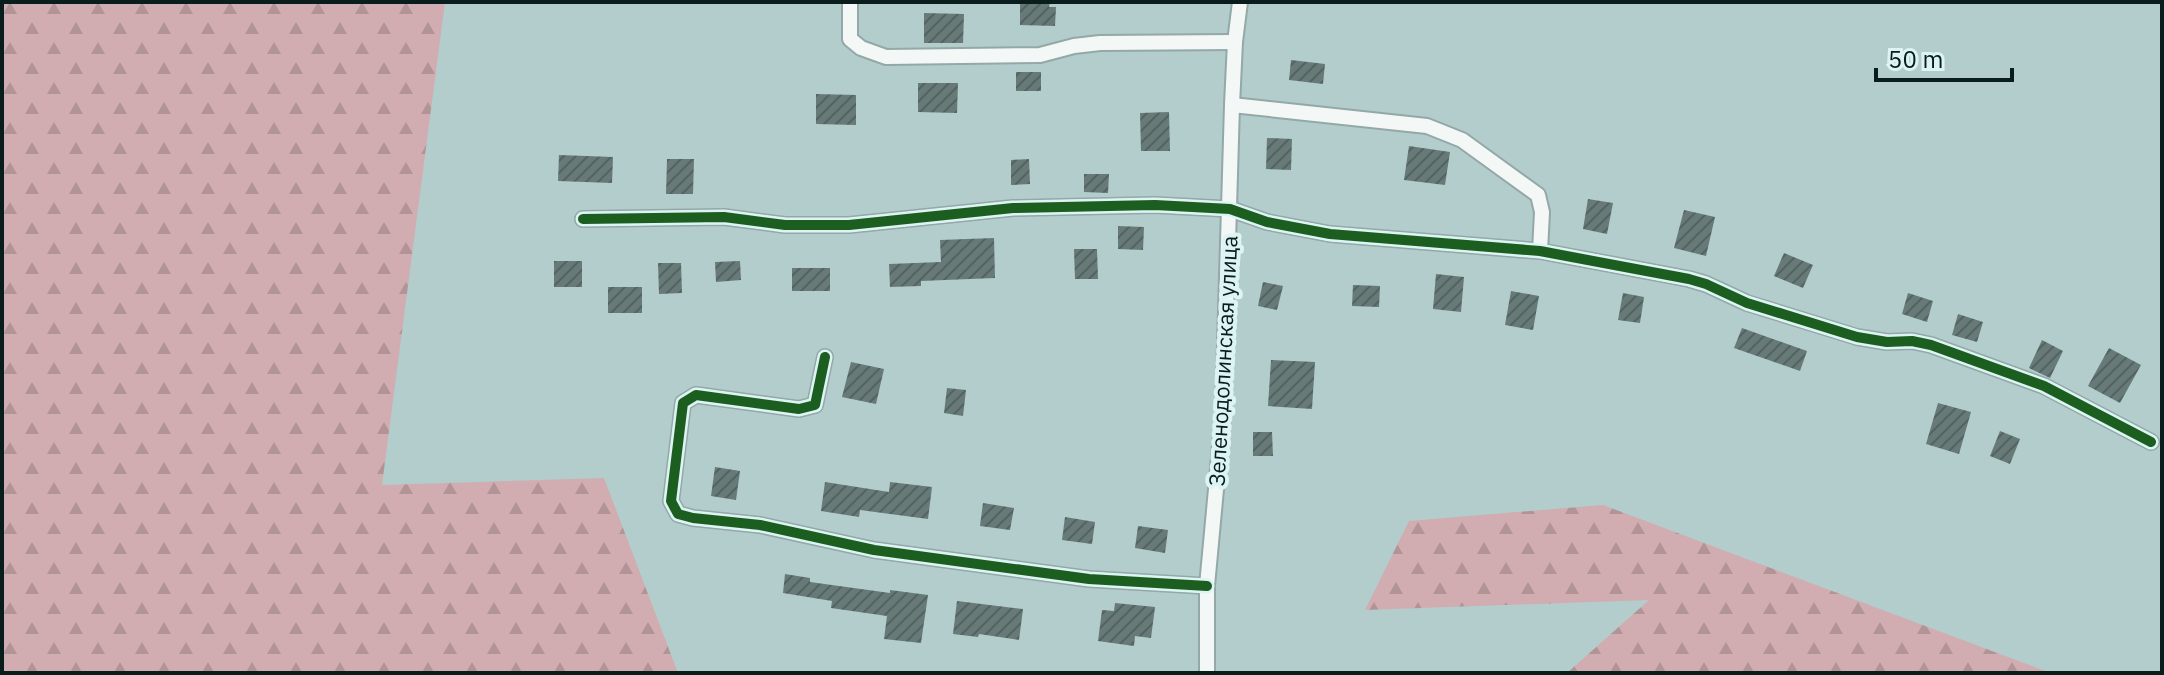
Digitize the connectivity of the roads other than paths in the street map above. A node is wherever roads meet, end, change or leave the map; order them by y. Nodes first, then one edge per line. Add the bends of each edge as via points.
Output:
1 (850, 2) edge
2 (1240, 2) edge
3 (1235, 42) junction
4 (1232, 105) junction
5 (1230, 209) junction
6 (583, 219) dead end
7 (1540, 251) junction
8 (825, 357) dead end
9 (2151, 442) dead end
10 (1207, 586) junction
11 (1207, 673) edge

1 - 3 street via 850,39 886,57 1040,55 1100,43
2 - 3 street, Зеленодолинская улица
3 - 4 street, Зеленодолинская улица
4 - 5 street, Зеленодолинская улица
4 - 7 street via 1427,126 1462,140 1538,195
5 - 6 street via 1013,208 849,225 785,225 724,217
5 - 7 street via 1330,234
5 - 10 street, Зеленодолинская улица via 1223,414
7 - 9 street via 1689,279 1857,337 1931,345 2044,386
8 - 10 street via 815,405 799,409 696,395 683,403 671,501 678,514 874,550 1089,579
10 - 11 street, Зеленодолинская улица

